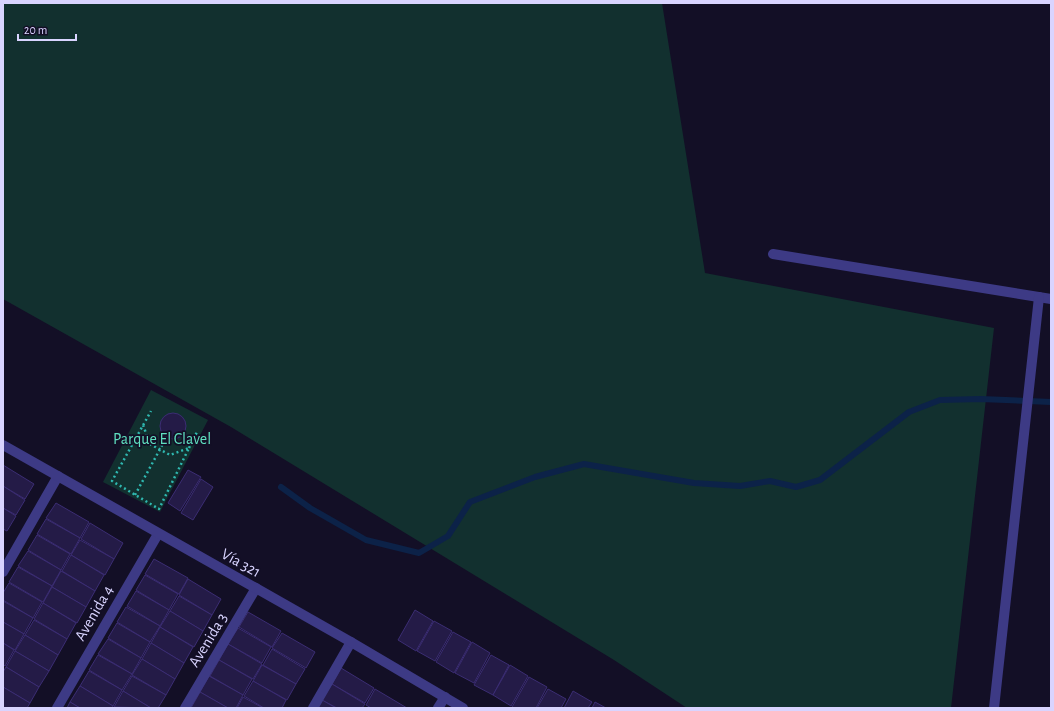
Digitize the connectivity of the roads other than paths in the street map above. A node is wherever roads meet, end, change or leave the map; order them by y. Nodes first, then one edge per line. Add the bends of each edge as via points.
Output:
1 (772, 254) dead end
2 (1039, 297) junction
3 (1051, 299) edge
4 (3, 445) edge
5 (58, 476) junction
6 (158, 534) junction
7 (3, 572) edge
8 (256, 588) junction
9 (352, 642) junction
10 (445, 697) junction
11 (57, 708) edge
12 (184, 708) edge
13 (313, 708) edge
14 (438, 708) edge
15 (464, 708) edge
16 (994, 708) edge

1 - 2 street
2 - 3 street
2 - 16 street
4 - 5 street, Vía 321
5 - 6 street, Vía 321
5 - 7 street
6 - 8 street, Vía 321
6 - 11 street, Avenida 4
8 - 9 street, Vía 321
8 - 12 street, Avenida 3
9 - 10 street, Vía 321
9 - 13 street
10 - 14 street
10 - 15 street, Vía 321

